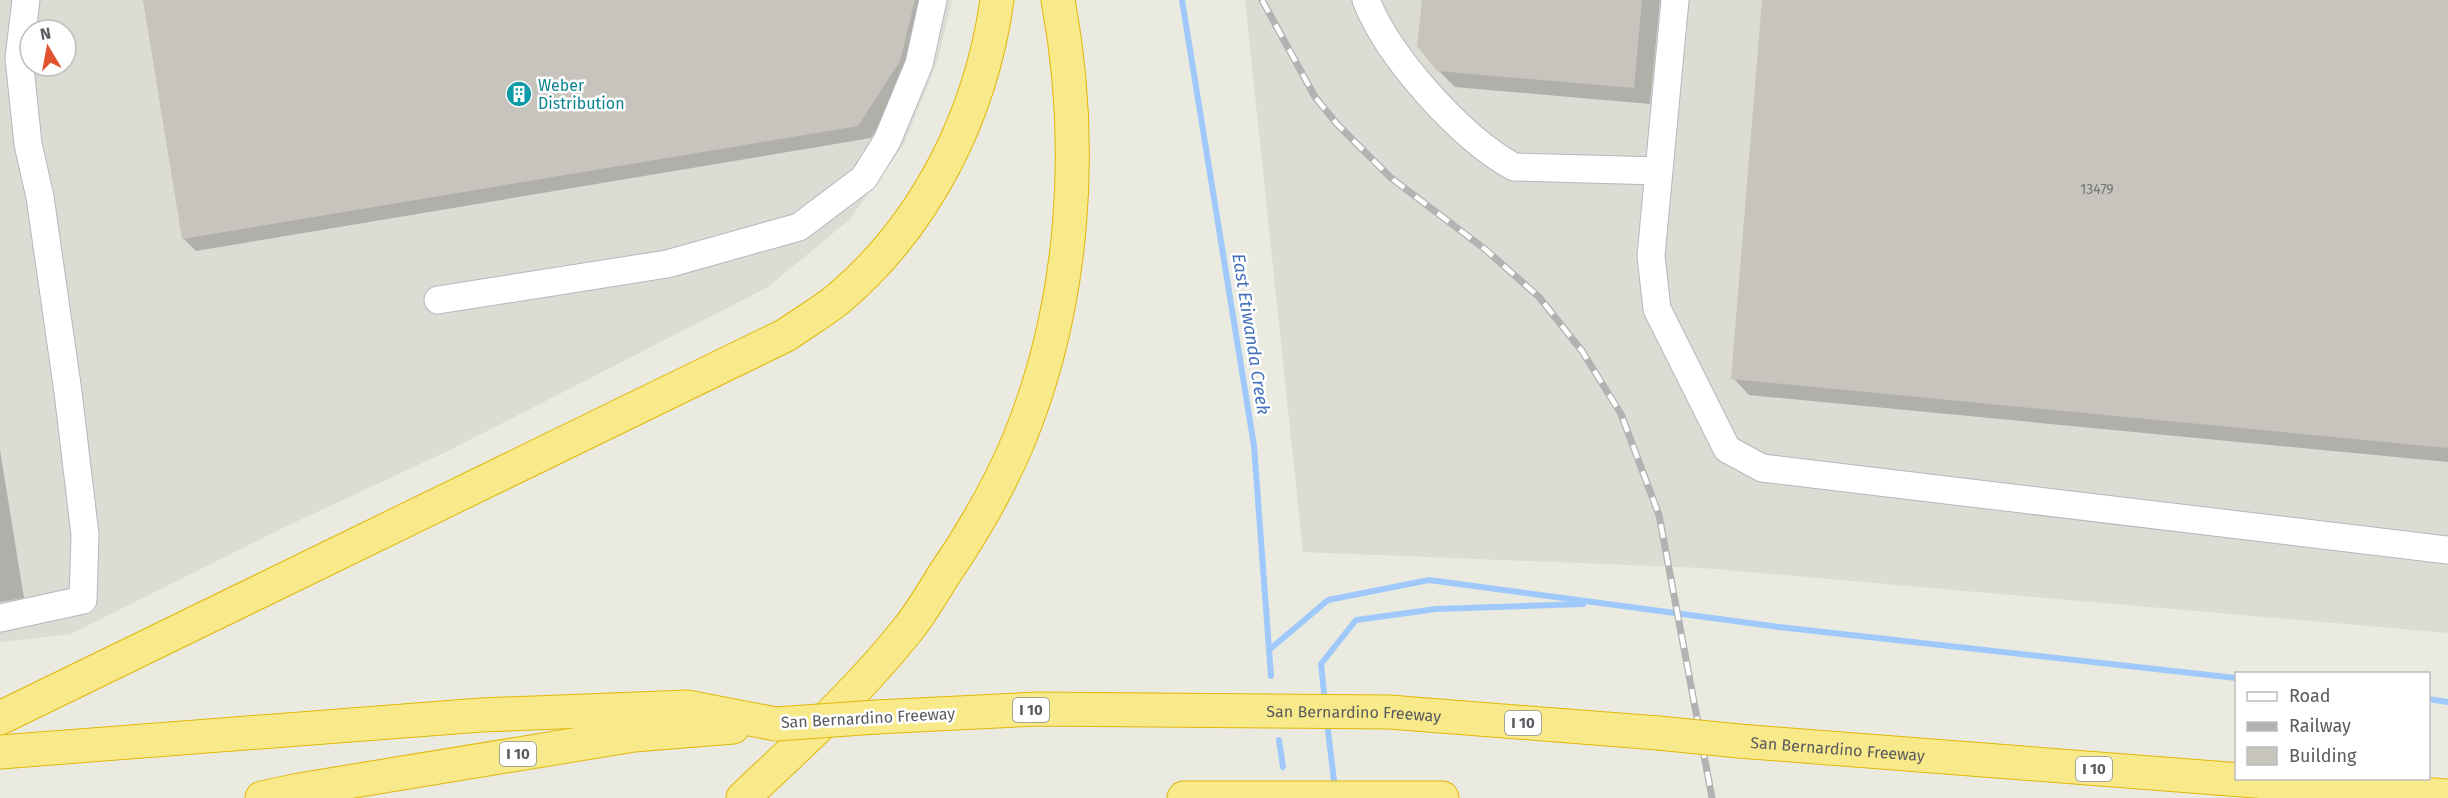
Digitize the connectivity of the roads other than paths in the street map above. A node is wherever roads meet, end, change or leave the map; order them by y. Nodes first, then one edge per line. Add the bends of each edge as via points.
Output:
1 (26, 0) edge
2 (933, 0) edge
3 (997, 0) edge
4 (1058, 0) edge
5 (1366, 0) edge
6 (1675, 0) edge
7 (1658, 171) junction
8 (438, 300) dead end
9 (2448, 550) edge
10 (0, 618) edge
11 (11, 713) edge
12 (776, 724) junction
13 (0, 752) edge
14 (2235, 779) edge
15 (2242, 780) edge
16 (2448, 796) edge
17 (1195, 797) edge
18 (262, 798) edge
19 (743, 798) edge
20 (1435, 798) edge
21 (1442, 798) edge

1 - 10 lane via 19,58 28,144 40,197 70,403 85,535 83,600
2 - 8 lane via 919,64 887,141 864,178 799,227 668,264
3 - 11 highway via 987,55 956,144 889,250 838,299 786,335
4 - 19 highway via 1070,79 1073,186 1048,353 1018,442 973,532 909,628 862,683
5 - 7 lane via 1399,58 1421,85 1476,141 1514,168
6 - 7 lane
7 - 9 lane via 1651,256 1657,309 1727,449 1761,468
12 - 13 highway via 687,707 481,715
12 - 14 highway, San Bernardino Freeway / I 10, bridge via 1036,710 1389,712
12 - 18 highway, San Bernardino Freeway / I 10 via 634,735
15 - 16 highway, San Bernardino Freeway / I 10, bridge
17 - 20 highway
20 - 21 highway

